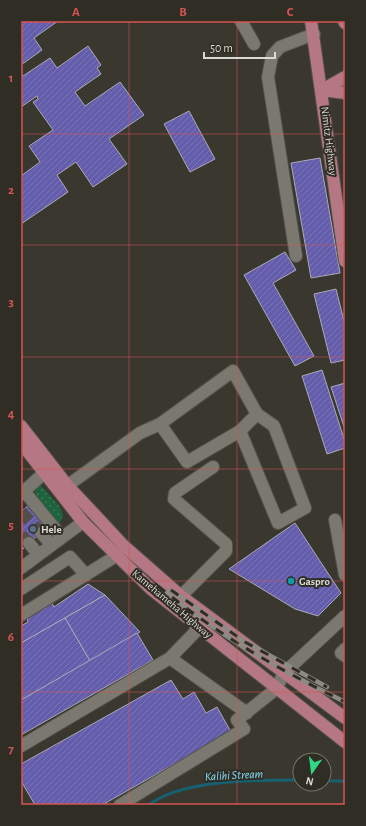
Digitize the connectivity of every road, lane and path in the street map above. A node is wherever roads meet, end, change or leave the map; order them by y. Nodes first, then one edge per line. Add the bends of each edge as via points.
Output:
1 (241, 21) edge
2 (311, 21) edge
3 (314, 34) junction
4 (254, 44) dead end
5 (345, 77) edge
6 (322, 90) junction
7 (345, 93) edge
8 (296, 256) dead end
9 (345, 261) edge
10 (257, 414) junction
11 (160, 424) junction
12 (21, 426) edge
13 (240, 431) junction
14 (21, 443) edge
15 (213, 467) dead end
16 (44, 473) junction
17 (63, 489) junction
18 (23, 493) edge
19 (335, 520) dead end
20 (83, 522) junction
21 (41, 533) tunnel mouth
22 (61, 536) junction
23 (29, 543) tunnel mouth
24 (51, 544) junction
25 (38, 554) junction
26 (116, 556) junction
27 (22, 566) edge
28 (86, 575) junction
29 (345, 575) edge
30 (21, 589) edge
31 (181, 596) junction
32 (22, 612) edge
33 (345, 616) edge
34 (200, 627) junction
35 (345, 649) edge
36 (345, 656) edge
37 (170, 658) junction
38 (284, 673) junction
39 (276, 689) junction
40 (247, 713) junction
41 (345, 718) edge
42 (345, 742) edge
43 (21, 746) edge
44 (120, 805) edge

1 - 4 street
2 - 3 main road, Nimitz Highway
3 - 6 main road, Nimitz Highway
3 - 8 street via 280,47 272,56 268,77
5 - 6 main road
6 - 7 main road
6 - 9 main road, Nimitz Highway
10 - 11 street via 233,371
10 - 13 street
10 - 13 street via 274,426 305,508 278,523
11 - 13 street via 187,462
11 - 17 street via 140,433
12 - 17 main road, Kamehameha Highway
14 - 16 main road, Kamehameha Highway
15 - 31 street via 175,494 174,500 226,544 226,551
16 - 17 main road, Kamehameha Highway
16 - 18 street
17 - 20 main road, Kamehameha Highway
17 - 31 main road, Kamehameha Highway
18 - 22 street
19 - 29 street
20 - 22 street
20 - 26 main road, Kamehameha Highway
21 - 24 street
22 - 24 street
23 - 25 street
24 - 25 street
25 - 27 street
26 - 28 street
26 - 34 main road, Kamehameha Highway via 151,589
28 - 30 street via 70,557
28 - 32 street
31 - 38 main road, Kamehameha Highway
33 - 38 street
34 - 37 street
34 - 39 main road, Kamehameha Highway
35 - 36 street via 341,653
37 - 40 street
37 - 43 street
38 - 39 street
38 - 41 main road, Kamehameha Highway
39 - 40 street
39 - 42 main road, Kamehameha Highway
40 - 44 street via 237,720 244,730

